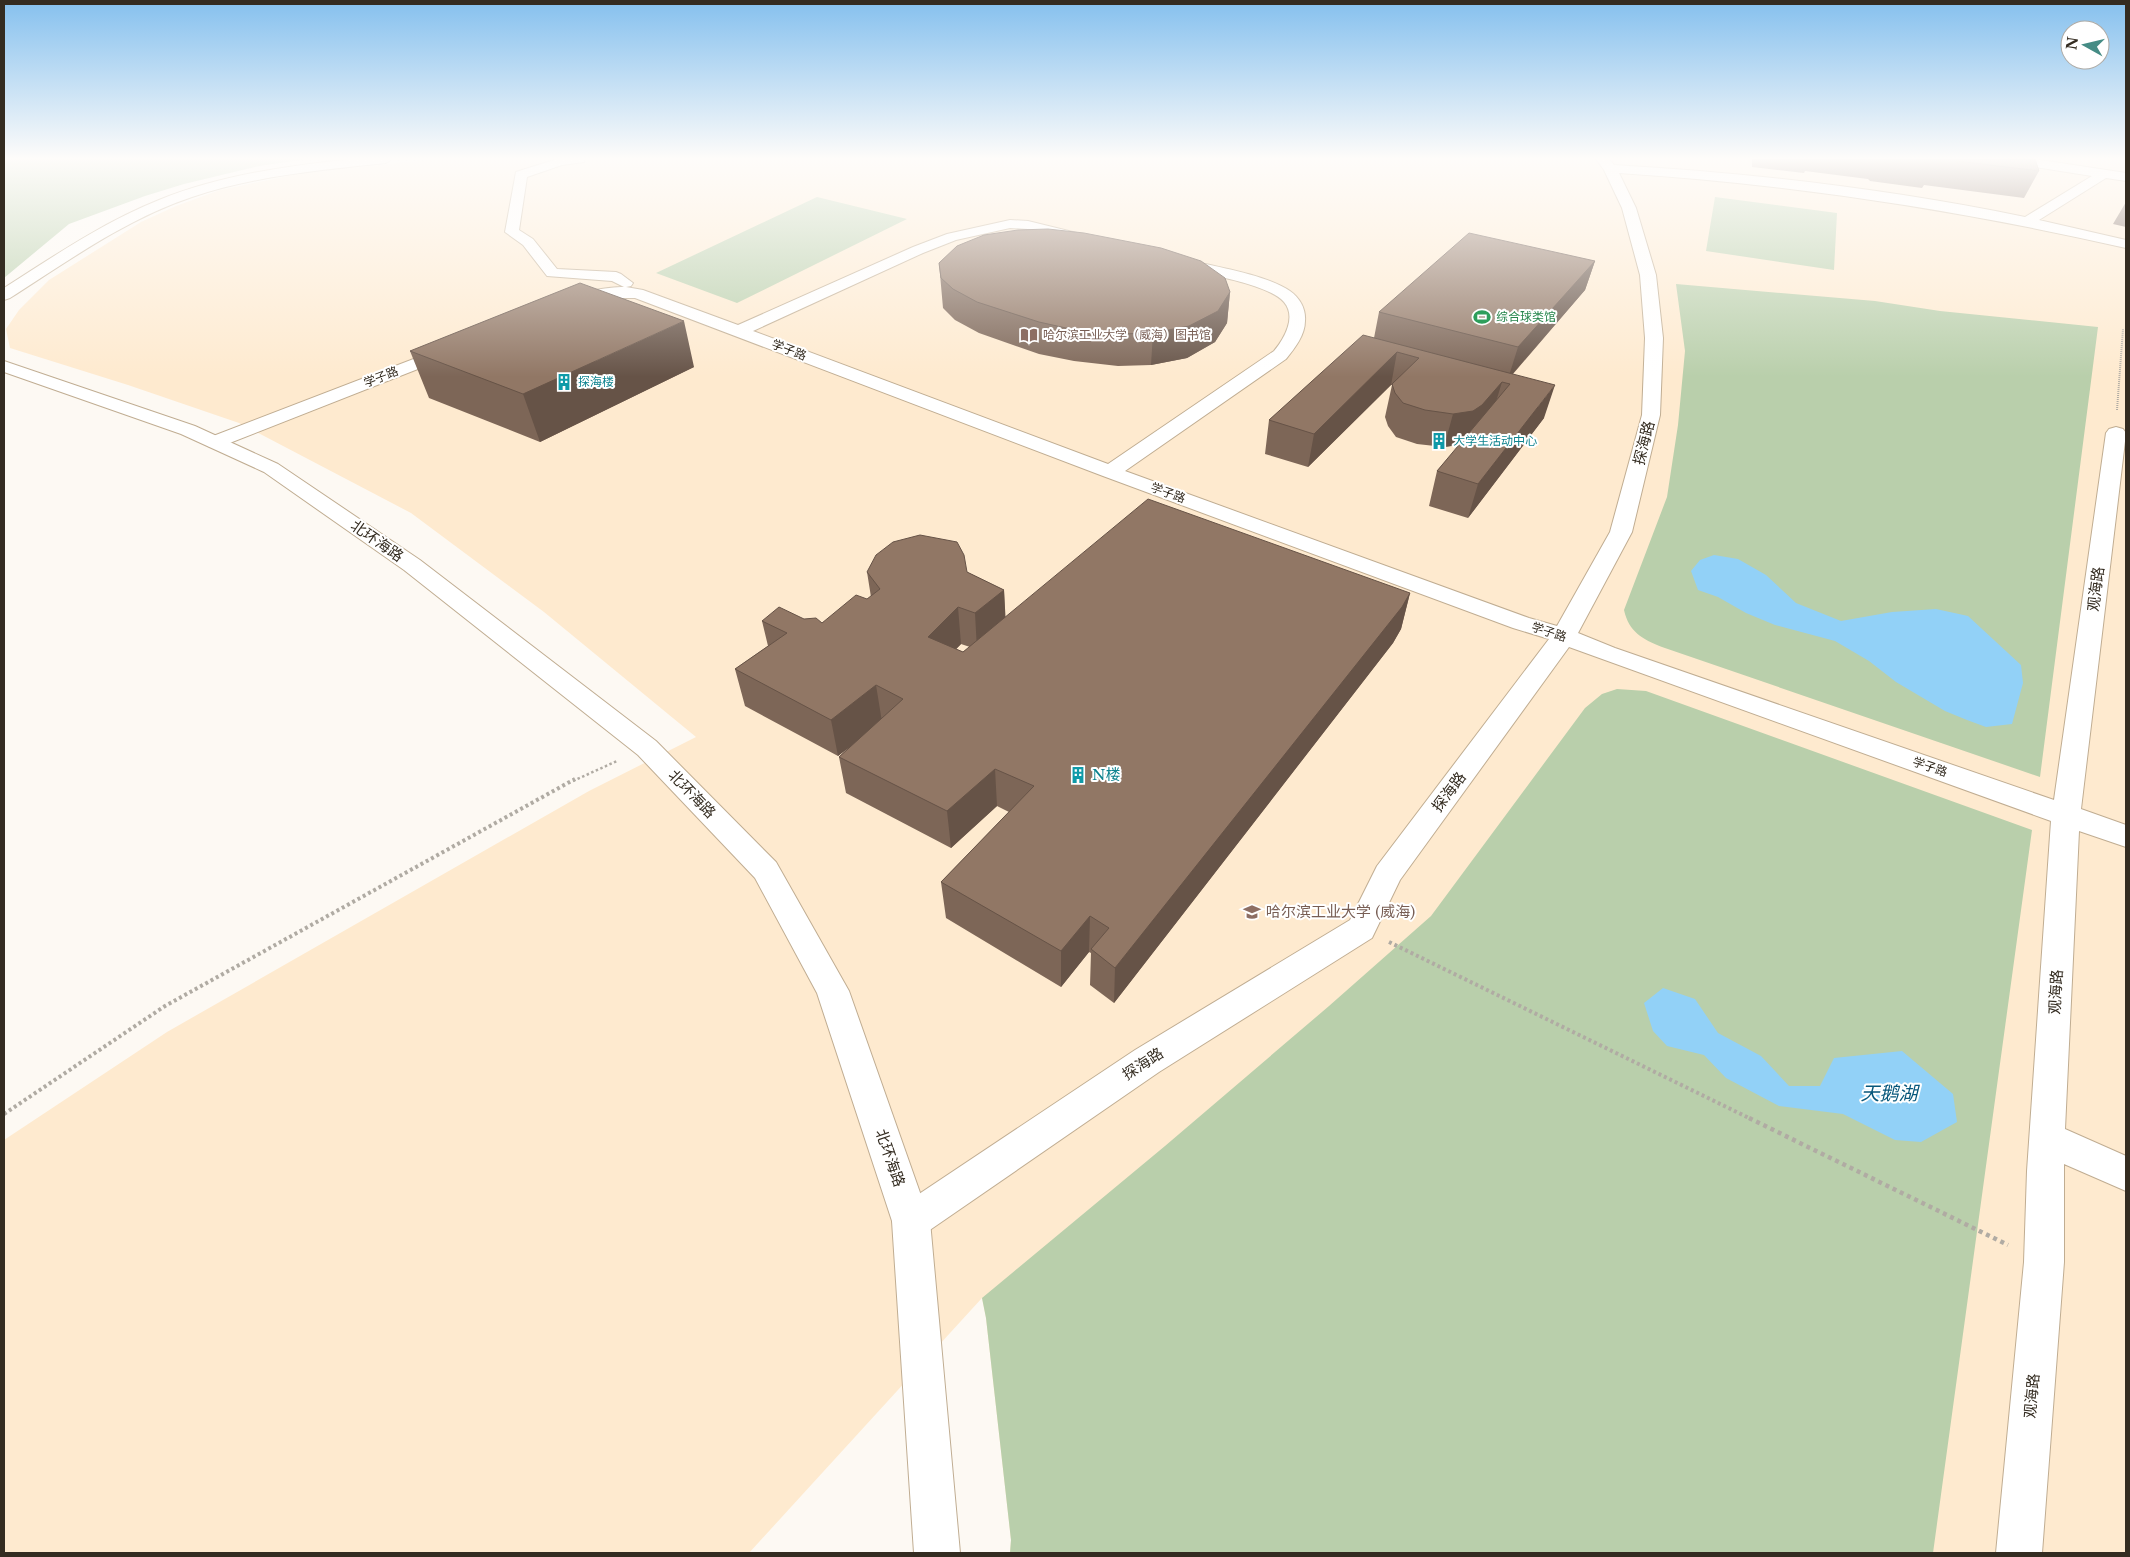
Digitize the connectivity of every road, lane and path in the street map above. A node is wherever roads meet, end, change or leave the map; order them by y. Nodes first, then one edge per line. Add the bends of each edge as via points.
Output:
1 (108, 232) edge
2 (512, 232) edge
3 (976, 232) edge
4 (1054, 232) edge
5 (1636, 232) edge
6 (2070, 232) edge
7 (1094, 242) edge
8 (2126, 244) edge
9 (1170, 261) edge
10 (638, 291) dead end
11 (4, 295) edge
12 (549, 311) edge
13 (2123, 329) dead end
14 (739, 331) junction
15 (465, 344) edge
16 (4, 366) edge
17 (2116, 433) joint
18 (215, 442) junction
19 (1110, 472) junction
20 (1564, 636) junction
21 (647, 748) junction
22 (2066, 814) junction
23 (2126, 836) edge
24 (1361, 929) junction
25 (4, 1114) edge
26 (2047, 1138) junction
27 (2126, 1174) edge
28 (911, 1221) junction
29 (2044, 1262) junction
30 (937, 1553) edge
31 (2019, 1553) edge

1 - 11 main road
2 - 10 main road via 528,242 552,272 616,277
3 - 14 main road via 918,250
4 - 7 main road
5 - 20 main road, 探海路 via 1648,275 1654,338 1651,415 1621,532
6 - 8 main road
9 - 19 main road via 1278,290 1290,298 1296,310 1297,324 1292,340 1280,355
12 - 14 main road, 学子路 via 595,293 637,293
13 - 17 path
14 - 19 main road, 学子路
15 - 18 main road, 学子路
16 - 18 main road, 北环海路
17 - 22 main road, 观海路
18 - 21 main road, 北环海路 via 270,468 412,565
19 - 20 main road, 学子路 via 1520,623
20 - 22 main road, 学子路
20 - 24 main road, 探海路 via 1388,874
21 - 25 path via 574,780 165,1006
21 - 28 main road, 北环海路 via 766,870 833,991
22 - 23 main road, 学子路
22 - 26 main road, 观海路
24 - 28 main road, 探海路 via 1147,1061
24 - 29 path
26 - 27 main road
26 - 29 main road, 观海路
28 - 30 main road, 北环海路
29 - 31 main road, 观海路

